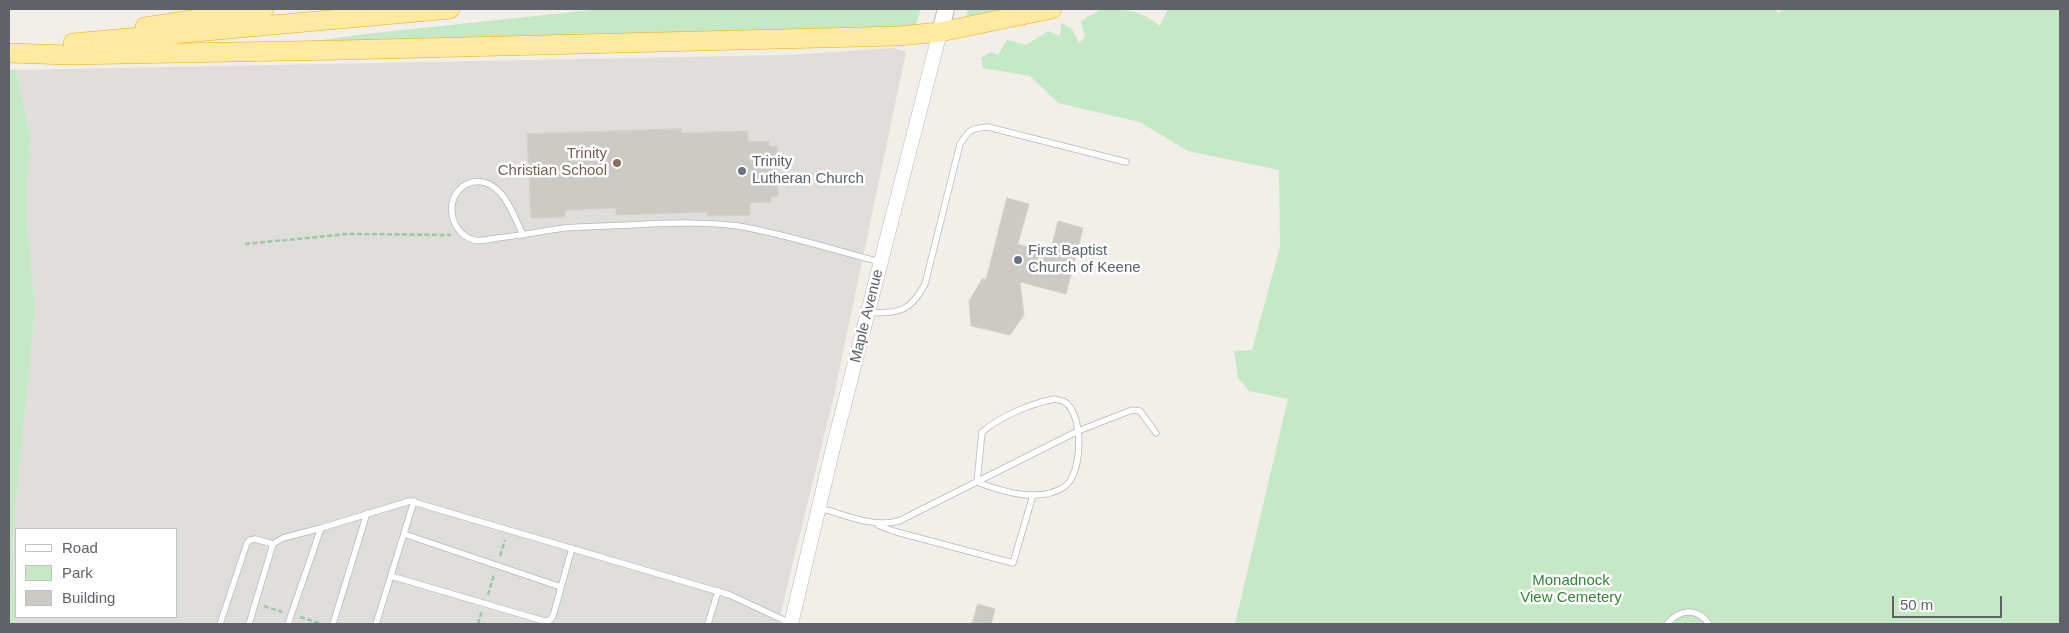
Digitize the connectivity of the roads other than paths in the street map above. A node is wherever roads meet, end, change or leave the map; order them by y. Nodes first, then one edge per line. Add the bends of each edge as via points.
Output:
1 (264, 9) edge
2 (450, 9) edge
3 (946, 9) edge
4 (1052, 9) edge
5 (940, 32) junction
6 (60, 44) junction
7 (9, 52) edge
8 (1126, 162) dead end
9 (523, 235) junction
10 (880, 262) junction
11 (867, 313) junction
12 (1078, 431) junction
13 (1156, 433) dead end
14 (978, 482) junction
15 (1033, 495) junction
16 (414, 502) junction
17 (820, 508) junction
18 (367, 513) junction
19 (876, 524) junction
20 (321, 528) junction
21 (404, 534) junction
22 (273, 544) junction
23 (572, 548) junction
24 (391, 576) junction
25 (561, 586) junction
26 (718, 591) junction
27 (220, 624) edge
28 (249, 624) edge
29 (288, 624) edge
30 (333, 624) edge
31 (376, 624) edge
32 (708, 624) edge
33 (791, 624) edge
34 (1667, 624) edge
35 (1709, 624) edge

1 - 6 highway via 169,22
2 - 6 highway
3 - 5 main road, Maple Avenue
4 - 5 highway
5 - 7 highway via 793,40 342,50 68,55
5 - 10 street, Maple Avenue
6 - 7 highway
8 - 11 lane via 988,127 968,132 960,144 924,284 917,299 896,312
9 - 9 lane via 478,241 463,234 452,219 453,199 467,184 489,183 499,191
9 - 10 lane via 563,228 699,223 728,225
10 - 11 street, Maple Avenue
11 - 17 street, Maple Avenue
12 - 13 lane via 1132,410 1140,411
12 - 14 lane
12 - 14 lane via 1072,410 1064,402 1054,399 997,422 982,432
12 - 15 lane via 1078,457 1072,480 1050,493
14 - 15 lane via 999,490
14 - 19 lane via 900,521
15 - 19 lane via 1013,563
16 - 18 lane via 407,500
16 - 21 lane
16 - 23 lane
17 - 19 lane
17 - 33 street, Maple Avenue
18 - 20 lane
18 - 30 lane
20 - 22 lane via 283,538
20 - 29 lane
21 - 24 lane
21 - 25 lane
22 - 27 lane via 255,539 247,543
22 - 28 lane
23 - 25 lane
23 - 26 lane
24 - 25 lane via 544,621 553,616
24 - 31 lane
26 - 32 lane
26 - 33 lane
34 - 35 lane via 1679,614 1693,611

